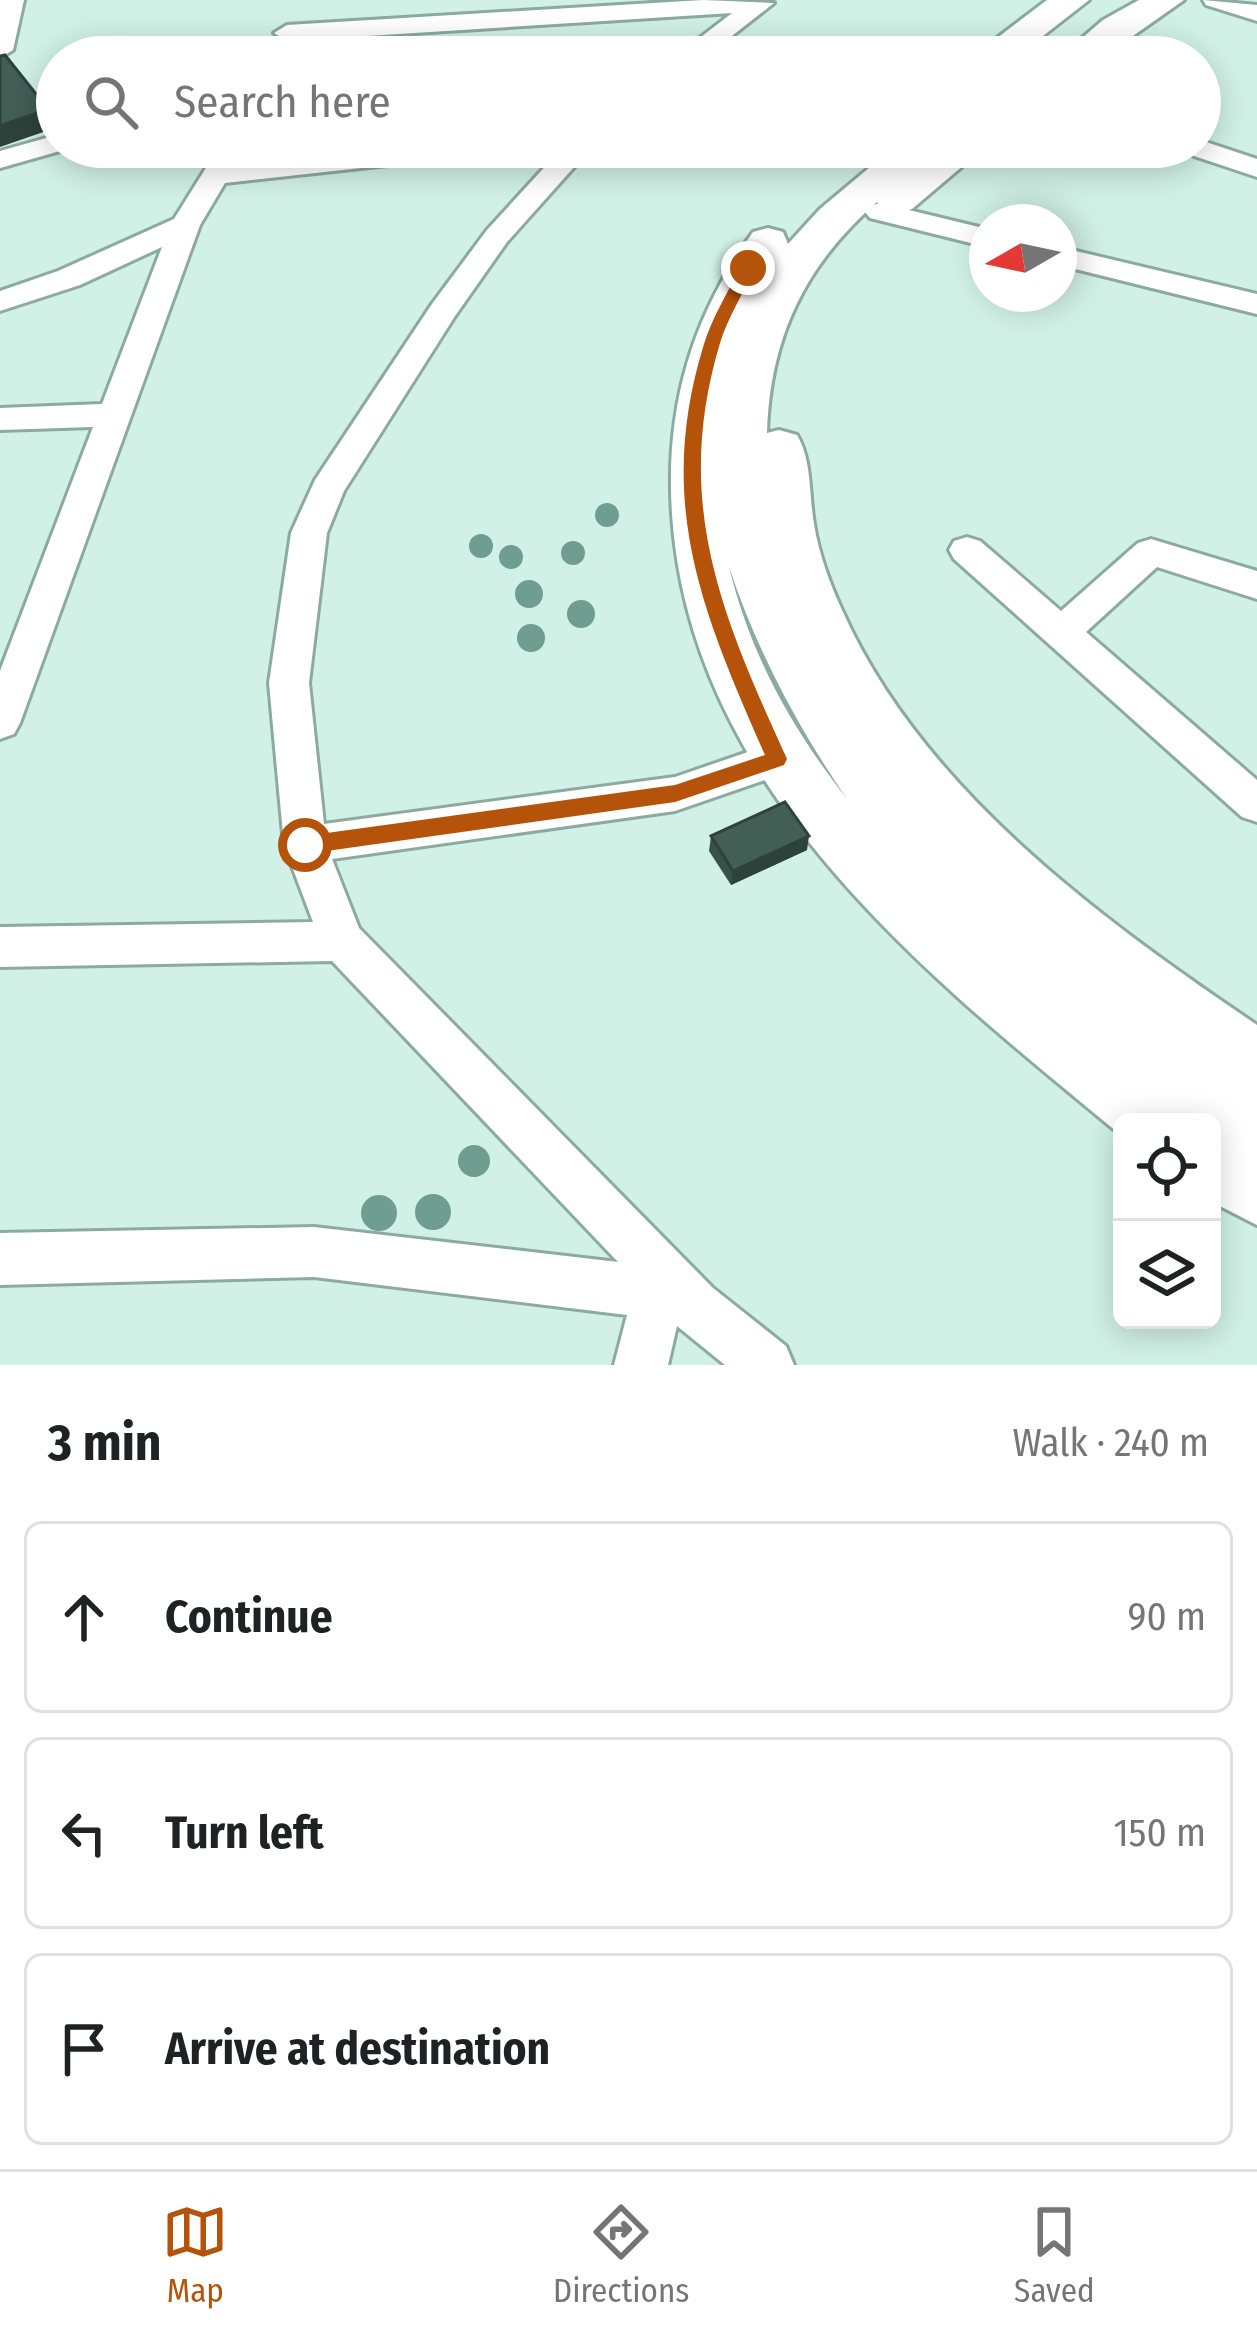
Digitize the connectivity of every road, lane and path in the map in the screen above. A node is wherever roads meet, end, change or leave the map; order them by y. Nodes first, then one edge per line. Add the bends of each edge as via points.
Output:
1 (12, 0) edge
2 (296, 0) edge
3 (1215, 0) edge
4 (763, 2) edge
5 (1066, 4) edge
6 (1140, 8) edge
7 (1257, 13) edge
8 (285, 36) edge
9 (383, 36) edge
10 (717, 36) edge
11 (1021, 36) edge
12 (1050, 36) edge
13 (1083, 36) edge
14 (1105, 36) edge
15 (0, 50) edge
16 (36, 149) edge
17 (1221, 156) edge
18 (0, 160) edge
19 (221, 168) edge
20 (559, 168) edge
21 (842, 168) edge
22 (893, 168) edge
23 (938, 168) edge
24 (1257, 169) edge
25 (880, 212) junction
26 (185, 225) junction
27 (969, 234) edge
28 (1077, 260) edge
29 (0, 302) edge
30 (1257, 304) edge
31 (115, 415) junction
32 (0, 419) edge
33 (967, 550) dead end
34 (1257, 585) edge
35 (1061, 633) junction
36 (15, 636) edge
37 (0, 723) edge
38 (777, 759) junction
39 (1257, 806) edge
40 (305, 845) junction
41 (342, 940) junction
42 (0, 947) edge
43 (1257, 1064) edge
44 (1148, 1113) edge
45 (1257, 1121) edge
46 (1221, 1167) edge
47 (1257, 1189) edge
48 (0, 1259) edge
49 (677, 1300) junction
50 (640, 1365) edge
51 (767, 1365) edge

1 - 15 street
2 - 8 street
3 - 7 street
4 - 9 street
4 - 10 street
5 - 11 main road
5 - 12 main road
6 - 13 main road
6 - 14 main road
16 - 18 street
17 - 24 street
19 - 26 street
20 - 40 street via 443,311 327,489 309,532 289,683
21 - 38 main road via 788,215 748,268 713,340 696,416 692,511 703,574
22 - 45 main road via 830,220 772,303 746,388 739,468 750,554 770,619 811,697 898,823 1010,941
23 - 25 main road
25 - 27 street
25 - 43 main road via 798,327 778,397 779,484 815,619 929,792 1057,916
26 - 29 street
26 - 31 street
28 - 30 street
31 - 32 street
31 - 36 street
33 - 35 street
34 - 35 street via 1151,552
35 - 39 street
36 - 37 street
38 - 40 street via 675,794
38 - 44 main road via 824,822 955,957
40 - 41 street
41 - 42 street
41 - 49 street
46 - 47 main road
48 - 49 street via 314,1252 531,1274
49 - 50 street
49 - 51 street

